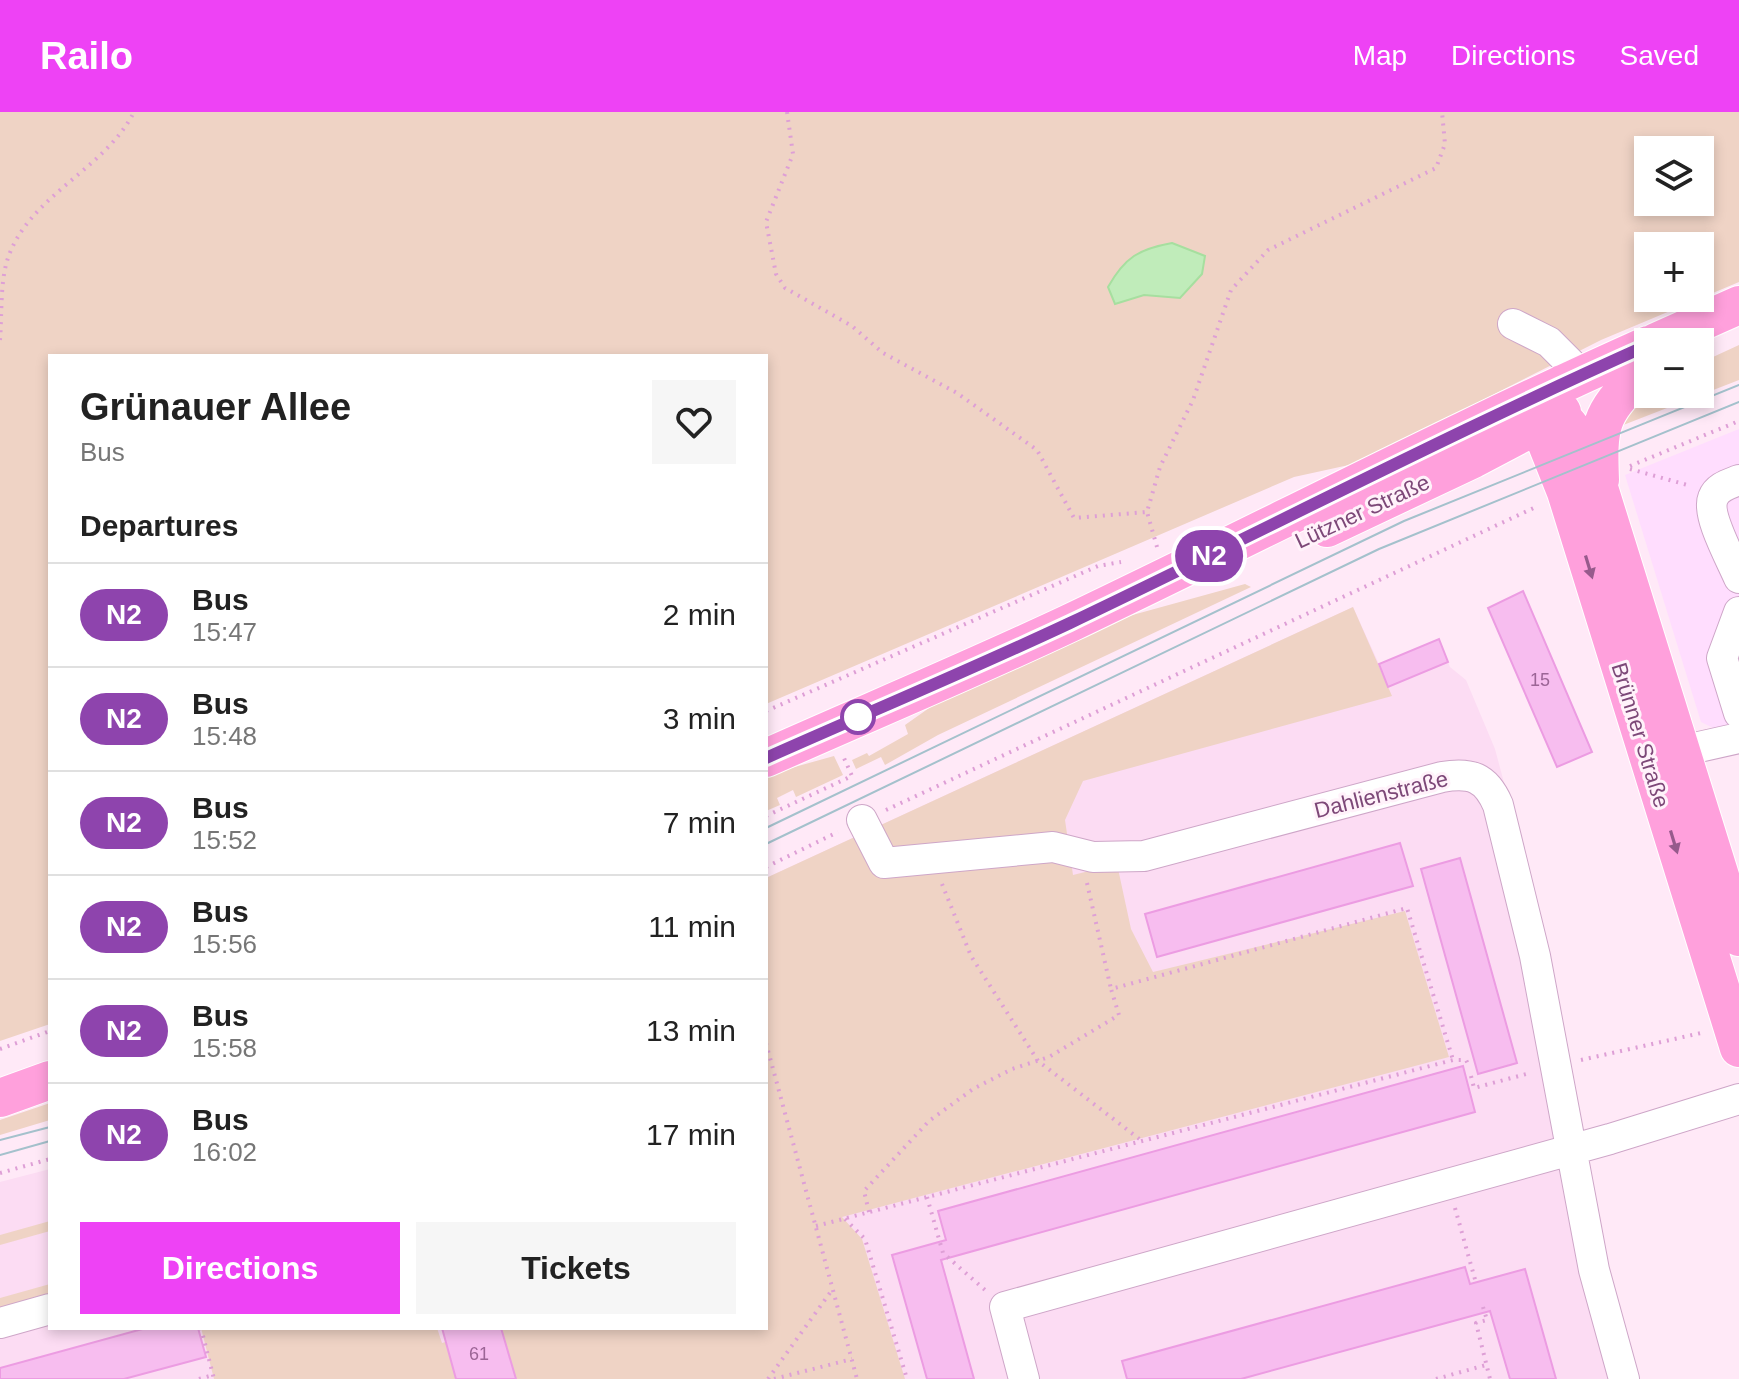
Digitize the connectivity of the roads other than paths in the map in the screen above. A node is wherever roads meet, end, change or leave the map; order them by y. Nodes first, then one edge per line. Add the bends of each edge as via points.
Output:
1 (1739, 305) edge
2 (1513, 324) dead end
3 (1687, 328) edge
4 (1739, 330) edge
5 (1714, 342) edge
6 (1634, 369) edge
7 (1634, 377) edge
8 (1549, 401) junction
9 (1490, 451) junction
10 (1728, 486) edge
11 (1572, 495) junction
12 (1739, 578) edge
13 (1739, 612) edge
14 (1066, 625) junction
15 (1739, 713) edge
16 (1739, 738) edge
17 (1681, 751) junction
18 (768, 757) edge
19 (862, 820) road end
20 (1739, 937) edge
21 (1724, 1040) edge
22 (48, 1081) edge
23 (0, 1098) edge
24 (1739, 1099) edge
25 (1570, 1150) junction
26 (48, 1310) edge
27 (0, 1323) edge
28 (1024, 1379) edge
29 (1624, 1379) edge

1 - 3 main road
2 - 8 street via 1549,342
4 - 5 main road
6 - 8 main road, Lützner Straße
7 - 11 main road via 1611,403
8 - 9 main road, Lützner Straße
8 - 11 main road, Brünner Straße
8 - 14 main road, Lützner Straße
9 - 11 main road via 1517,453
9 - 14 main road, Lützner Straße via 1246,566
10 - 12 street via 1712,499 1711,514
11 - 17 main road, Brünner Straße
11 -> 21 main road, Brünner Straße
13 - 15 street via 1722,658
14 - 18 main road, Lützner Straße
16 - 17 street
17 - 20 main road, Brünner Straße
19 - 25 street, Dahlienstraße via 884,863 1053,847 1093,857 1144,856 1442,777 1478,777 1491,788 1498,805 1535,956
22 - 23 main road
24 - 25 street
25 - 28 street via 1005,1307
25 - 29 street, Dahlienstraße via 1594,1270
26 - 27 street

